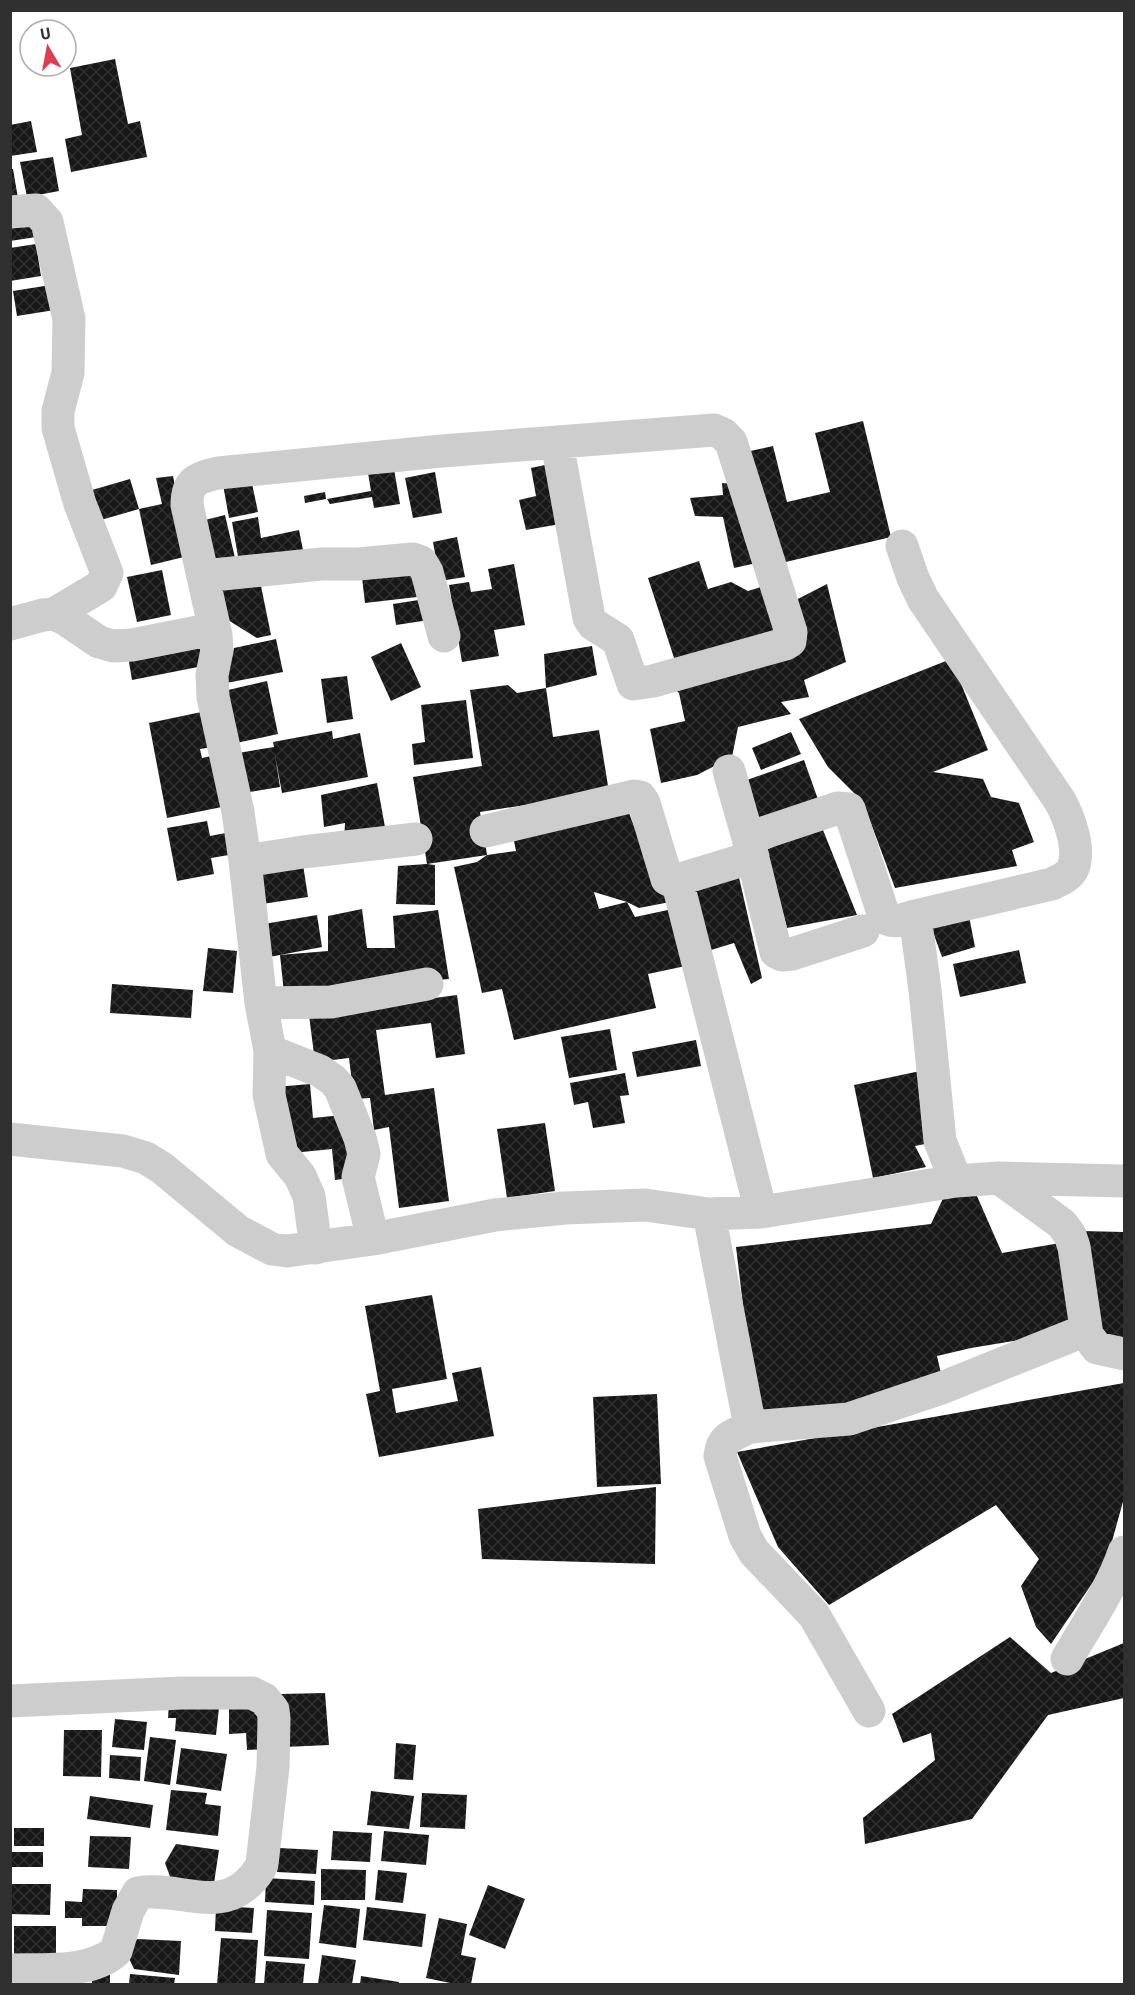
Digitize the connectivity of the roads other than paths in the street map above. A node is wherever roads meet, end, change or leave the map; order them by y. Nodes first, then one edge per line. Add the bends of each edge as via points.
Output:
1 (10, 212) edge
2 (557, 444) junction
3 (902, 546) dead end
4 (203, 576) junction
5 (54, 614) junction
6 (10, 624) edge
7 (216, 635) junction
8 (444, 636) dead end
9 (729, 771) dead end
10 (486, 831) dead end
11 (416, 839) dead end
12 (750, 848) junction
13 (245, 861) junction
14 (677, 880) junction
15 (915, 916) junction
16 (863, 931) dead end
17 (427, 984) dead end
18 (261, 1003) junction
19 (270, 1051) junction
20 (10, 1139) edge
21 (999, 1178) junction
22 (956, 1181) junction
23 (1125, 1181) edge
24 (761, 1212) junction
25 (709, 1214) junction
26 (373, 1239) junction
27 (316, 1248) junction
28 (1086, 1330) junction
29 (1125, 1354) edge
30 (750, 1427) junction
31 (1125, 1552) edge
32 (1067, 1659) dead end
33 (10, 1701) edge
34 (869, 1711) dead end
35 (10, 1970) edge
36 (69, 1976) edge

1 - 5 street via 36,210 47,222 69,319 68,374 58,411 58,428 106,573 101,586
2 - 2 street via 589,618 618,640 633,684 790,641 791,632 738,463 731,442 723,434 714,430
2 - 4 street via 431,452 198,478 190,485 186,505
3 - 15 street via 923,599 1060,801 1069,818 1075,845 1072,870 1052,884
4 - 7 street
4 - 8 street via 412,559 421,562 427,572
5 - 6 street
5 - 7 street via 105,645 132,645 203,631
7 - 13 street via 213,697
9 - 12 street
10 - 14 street via 639,797 664,875 671,881
11 - 13 street
12 - 14 street
12 - 15 street via 838,808 849,808 884,916 893,921
12 - 16 street via 776,952 792,954
13 - 18 street
14 - 24 street
15 - 22 street via 940,1141
17 - 18 street via 332,1002
18 - 19 street
19 - 26 street via 320,1071 340,1088 364,1154 358,1177
19 - 27 street via 269,1095 282,1154 300,1176 309,1196
20 - 27 street via 123,1151 146,1158 238,1231 273,1249
21 - 22 street
21 - 23 street
21 - 28 street via 1062,1224 1070,1235
22 - 24 street
24 - 25 street
25 - 26 street via 645,1205 565,1208 495,1215
25 - 30 street
26 - 27 street
28 - 29 street via 1097,1348
28 - 30 street via 944,1387 849,1419
30 - 34 street via 725,1439 720,1456 745,1536 759,1559 814,1615
31 - 32 street
33 - 36 street via 182,1693 252,1694 264,1699 273,1710 273,1767 259,1871 234,1894 220,1898 138,1893 116,1951
35 - 36 street

